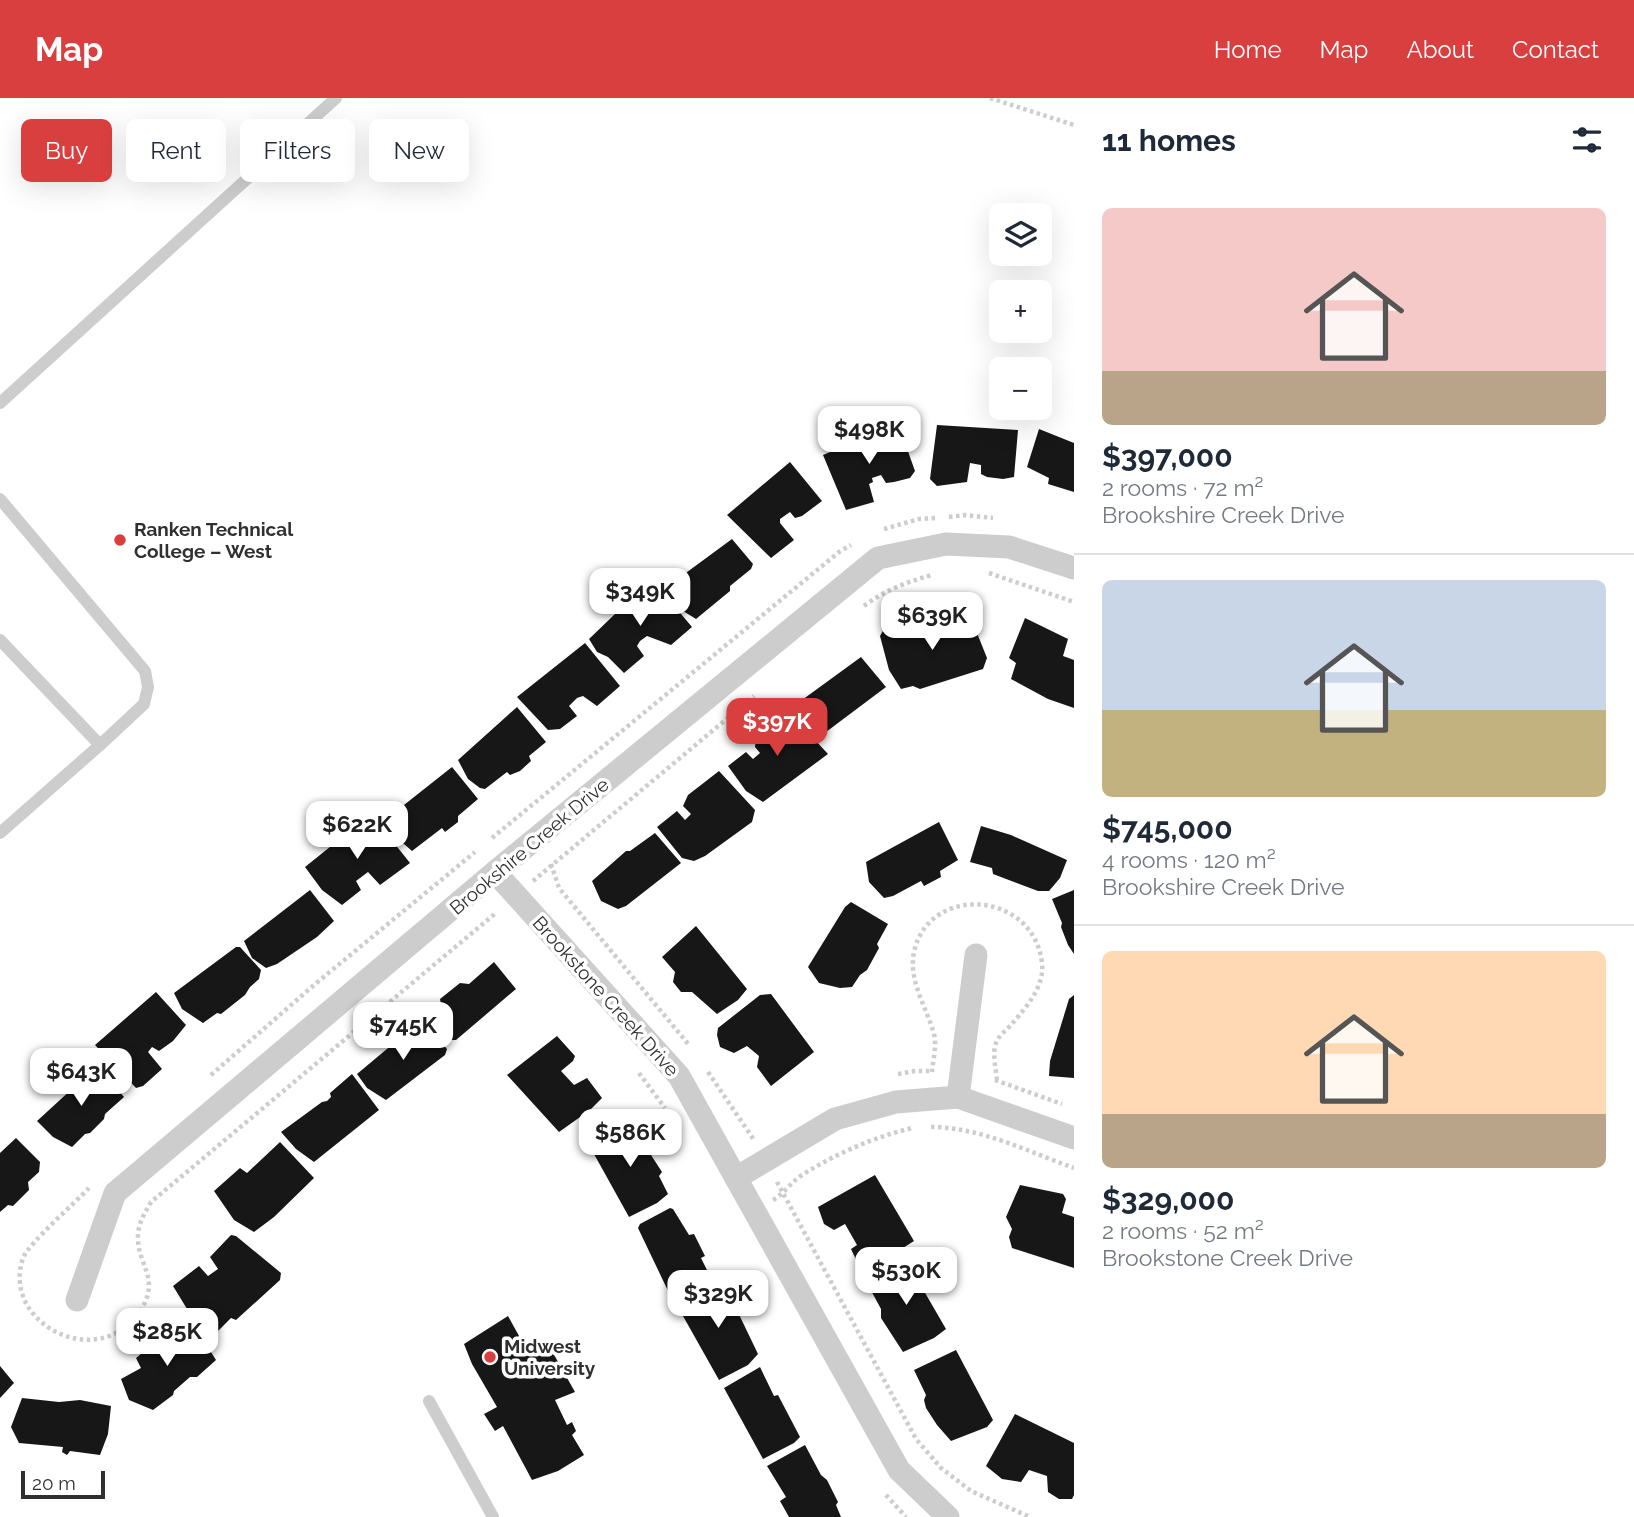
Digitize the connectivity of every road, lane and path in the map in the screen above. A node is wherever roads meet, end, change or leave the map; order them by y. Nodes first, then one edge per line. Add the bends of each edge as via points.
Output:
1 (337, 98) edge
2 (990, 98) edge
3 (1074, 125) edge
4 (0, 402) edge
5 (0, 499) edge
6 (1074, 568) edge
7 (981, 570) dead end
8 (937, 574) dead end
9 (1074, 601) edge
10 (859, 609) dead end
11 (0, 639) edge
12 (755, 695) dead end
13 (100, 745) junction
14 (0, 833) edge
15 (552, 865) dead end
16 (495, 873) junction
17 (477, 888) junction
18 (507, 920) dead end
19 (976, 955) dead end
20 (638, 1072) dead end
21 (958, 1097) junction
22 (669, 1113) dead end
23 (918, 1127) dead end
24 (928, 1127) dead end
25 (1074, 1138) edge
26 (1074, 1168) edge
27 (736, 1178) junction
28 (754, 1210) junction
29 (78, 1300) dead end
30 (429, 1401) dead end
31 (883, 1491) dead end
32 (493, 1517) edge
33 (906, 1517) edge
34 (948, 1517) edge

1 - 4 lane
2 - 3 path
5 - 13 lane via 145,671 144,704
6 - 16 street, Brookshire Creek Drive via 1009,547 946,544 878,558
7 - 9 path
8 - 10 path via 905,583
11 - 13 lane
12 - 15 path
13 - 14 lane
16 - 17 street, Brookshire Creek Drive
16 - 27 street, Brookstone Creek Drive via 679,1076
17 - 18 path
17 - 29 street, Brookshire Creek Drive via 115,1193
19 - 21 street
20 - 22 path
21 - 25 street
21 - 27 street via 895,1102 835,1119
23 - 28 path via 855,1145 798,1177 784,1194
24 - 26 path via 976,1133
27 - 28 street, Brookstone Creek Drive
28 - 34 street, Brookstone Creek Drive via 900,1470
30 - 32 lane
31 - 33 path

